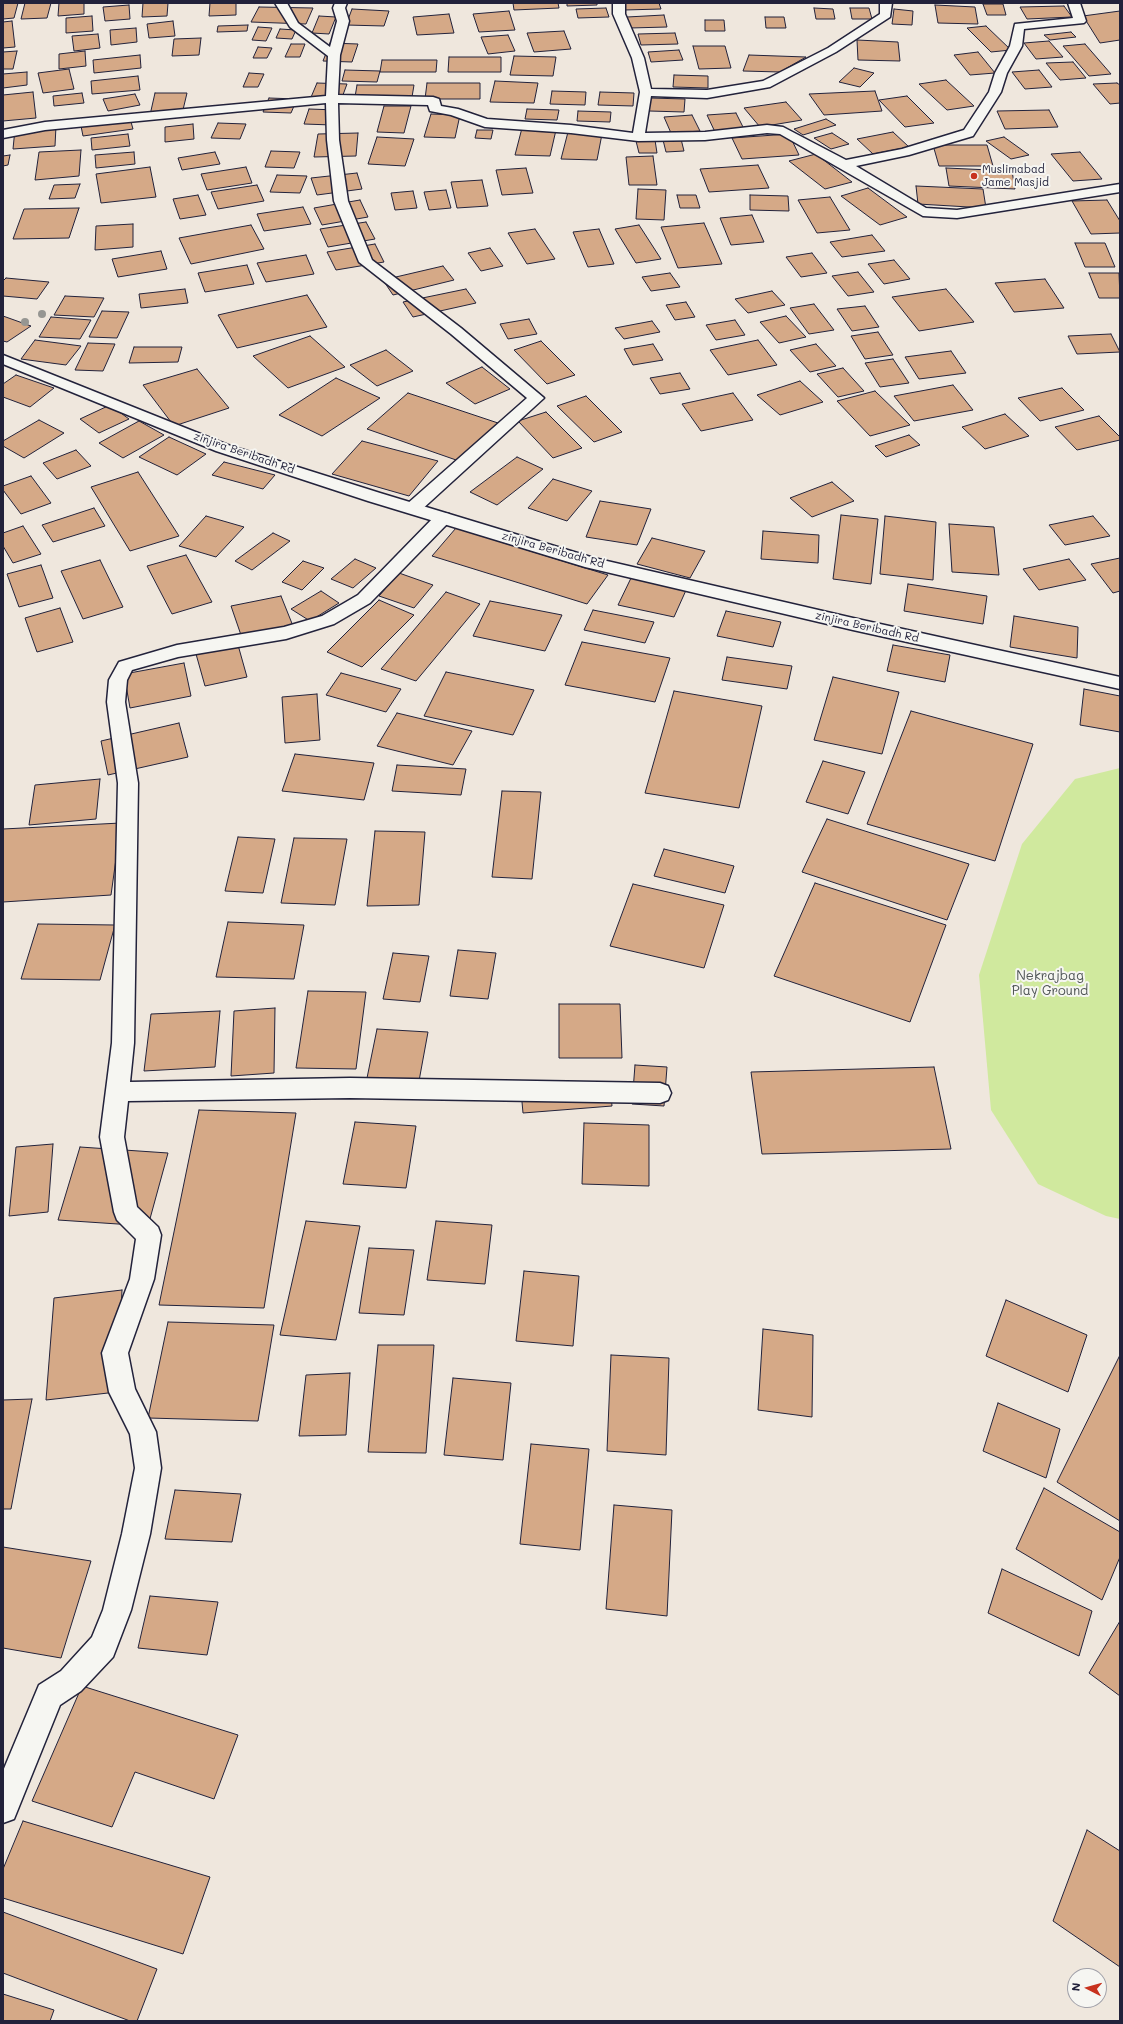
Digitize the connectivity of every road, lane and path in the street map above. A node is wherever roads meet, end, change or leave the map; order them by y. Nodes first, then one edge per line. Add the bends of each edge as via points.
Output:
1 (281, 3) edge
2 (341, 3) edge
3 (619, 3) edge
4 (886, 3) edge
5 (1074, 3) edge
6 (334, 55) junction
7 (646, 92) junction
8 (332, 99) junction
9 (3, 134) edge
10 (638, 137) junction
11 (844, 164) junction
12 (1120, 188) edge
13 (3, 359) edge
14 (413, 508) junction
15 (443, 518) junction
16 (1120, 683) edge
17 (118, 1092) junction
18 (660, 1093) dead end
19 (3, 1808) edge

1 - 6 street via 294,26
2 - 6 street via 339,8 343,21
3 - 7 street via 619,14 638,58
4 - 7 street via 886,15 832,50 766,84 707,94
5 - 11 street via 1080,21 1019,26 1016,46 1000,73 995,92 969,133 904,152
6 - 8 street
7 - 10 street
8 - 9 street via 45,126
8 - 10 street via 433,101 434,108 485,123
8 - 14 street via 333,140 341,201 366,262 456,331 536,398
10 - 11 street via 705,136 767,129 784,131
11 - 12 street via 923,212 957,214
13 - 14 street, zinjira Beribadh Rd via 222,448
14 - 15 street, zinjira Beribadh Rd
15 - 16 street, zinjira Beribadh Rd via 590,563
15 - 17 street via 364,598 328,620 286,633 177,651 125,666 118,680 116,702 128,783 123,1043
17 - 18 street via 350,1088
17 - 19 street via 112,1137 126,1212 149,1235 142,1279 115,1353 122,1392 143,1432 148,1468 136,1534 117,1610 103,1647 71,1681 49,1695

